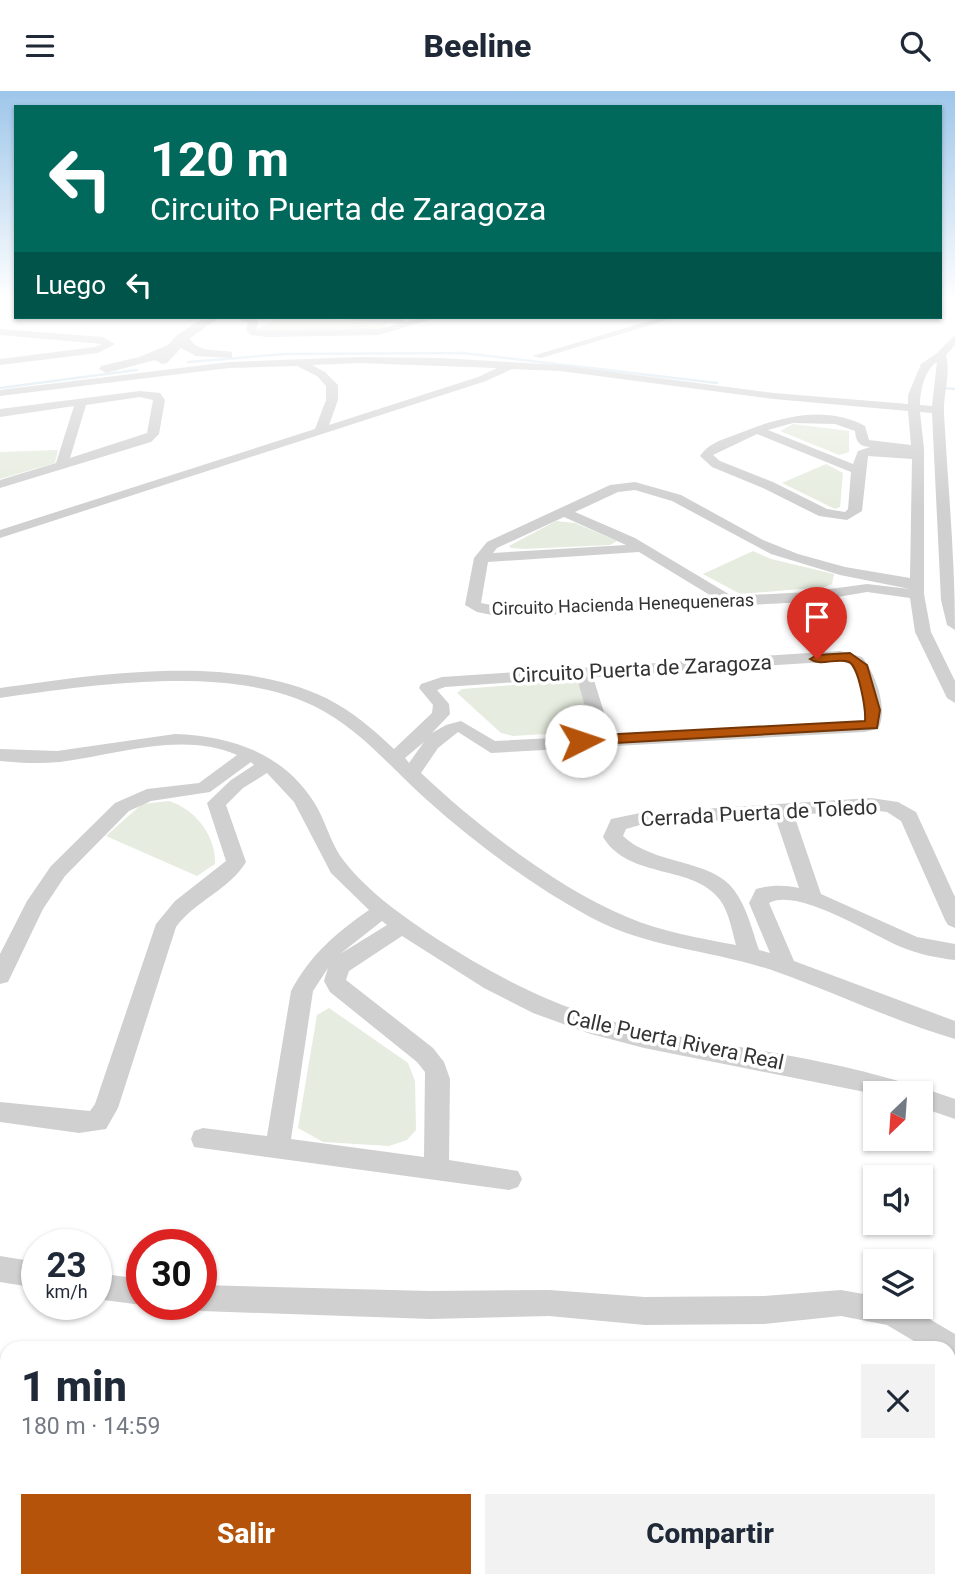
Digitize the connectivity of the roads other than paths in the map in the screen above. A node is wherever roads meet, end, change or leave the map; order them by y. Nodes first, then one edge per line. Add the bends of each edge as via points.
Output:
1 (946, 366) edge
2 (115, 367) edge
3 (135, 367) edge
4 (307, 367) edge
5 (506, 367) edge
6 (540, 367) edge
7 (642, 367) edge
8 (937, 367) edge
9 (937, 367) edge
10 (924, 368) junction
11 (106, 369) joint
12 (0, 381) edge
13 (0, 393) edge
14 (889, 393) dead end
15 (910, 399) junction
16 (80, 402) junction
17 (938, 403) junction
18 (1, 415) edge
19 (321, 429) junction
20 (757, 430) junction
21 (918, 453) junction
22 (61, 465) junction
23 (858, 470) junction
24 (0, 484) edge
25 (564, 512) junction
26 (2, 534) dead end
27 (643, 548) junction
28 (481, 558) junction
29 (917, 588) junction
30 (728, 600) junction
31 (955, 625) edge
32 (583, 672) junction
33 (3, 695) edge
34 (955, 698) edge
35 (603, 739) junction
36 (0, 755) edge
37 (392, 758) junction
38 (259, 759) junction
39 (411, 774) junction
40 (783, 811) junction
41 (813, 900) junction
42 (383, 910) junction
43 (955, 920) edge
44 (403, 925) junction
45 (955, 952) edge
46 (750, 955) junction
47 (786, 967) junction
48 (0, 976) edge
49 (955, 1030) edge
50 (863, 1081) edge
51 (933, 1101) edge
52 (955, 1108) edge
53 (0, 1112) edge
54 (203, 1139) dead end
55 (277, 1149) junction
56 (436, 1169) junction
57 (509, 1179) dead end
58 (0, 1269) edge
59 (21, 1272) edge
60 (217, 1298) edge
61 (939, 1341) edge

1 - 17 street
2 - 11 street
3 - 13 street
4 - 19 street via 332,385 332,400
5 - 19 street via 482,379
6 - 15 street via 761,395
7 - 14 street via 775,386
8 - 10 street
9 - 10 street
10 - 15 street
11 - 12 street
15 - 17 street
15 - 21 street
16 - 18 street
16 - 22 street
16 - 22 street via 156,395 153,434
17 - 31 street via 949,600
19 - 26 street
20 - 21 street via 789,420 839,422 858,426 865,443
20 - 23 street
20 - 23 street via 706,456 817,510 840,516 855,511
21 - 23 street via 866,452
21 - 29 street
22 - 24 street
25 - 27 street
25 - 28 street via 492,545
25 - 29 street via 615,488 636,486 677,500 782,554
27 - 28 street
27 - 30 street
28 - 30 street, Circuito Hacienda Henequeneras via 473,605 490,611
29 - 30 street, Circuito Hacienda Henequeneras
29 - 34 street via 923,632
32 - 35 street
32 - 35 street, Circuito Puerta de Zaragoza via 850,657 860,665 875,720 864,727
32 - 37 street, Circuito Puerta de Zaragoza via 433,684 427,688 441,704 441,714
33 - 37 street via 68,684 251,681 320,702 346,717
35 - 39 street, Circuito Puerta de Zaragoza via 491,747 461,726 442,732
36 - 38 street, Calle Puerta Rivera Real via 35,758 190,740 219,743
37 - 39 street
38 - 42 street, Calle Puerta Rivera Real via 306,805 341,872
38 - 48 street via 204,788 147,795 122,807 58,871 34,906
38 - 53 street via 216,803 236,862 166,924 106,1108 97,1122
39 - 46 street via 472,828 596,911 674,942
40 - 41 street
40 - 43 street, Cerrada Puerta de Toledo via 881,804 898,809 909,817
40 - 46 street, Cerrada Puerta de Toledo via 640,819 618,824 614,830 617,841 632,853 725,891
41 - 45 street via 923,946
41 - 47 street via 780,892 759,898
42 - 44 street, Calle Puerta Rivera Real
42 - 55 street via 333,948 302,991
44 - 50 street, Calle Puerta Rivera Real via 491,982 557,1014 668,1043
44 - 56 street via 345,961 335,981 436,1069
46 - 47 street
47 - 49 street
51 - 52 street
54 - 55 street
55 - 56 street
56 - 57 street
58 - 59 street
60 - 61 street via 430,1305 550,1303 645,1311 764,1310 841,1303 891,1313

